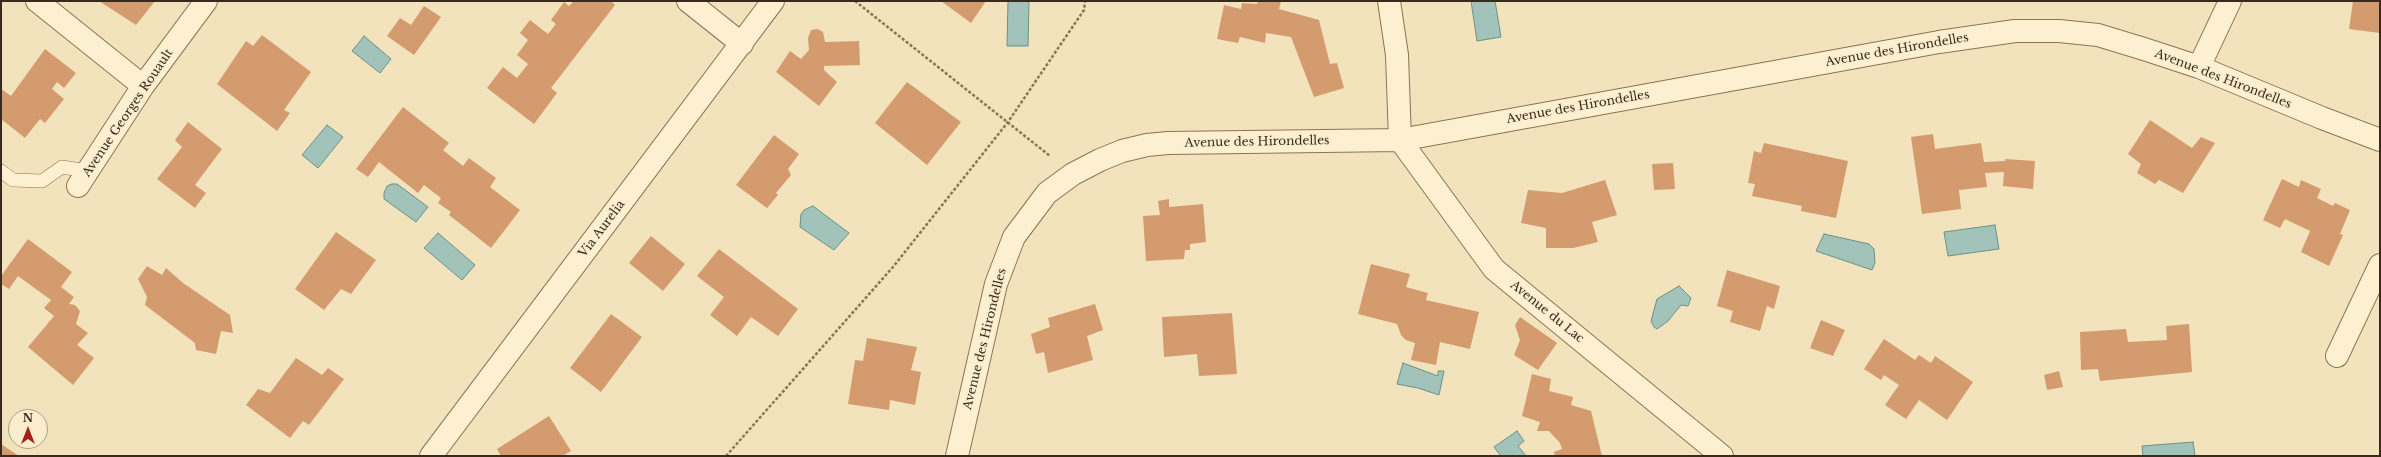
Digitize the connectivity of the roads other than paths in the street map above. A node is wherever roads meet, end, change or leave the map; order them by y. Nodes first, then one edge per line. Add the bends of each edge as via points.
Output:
1 (37, 1) edge
2 (206, 1) edge
3 (688, 1) edge
4 (772, 1) edge
5 (1389, 1) edge
6 (2230, 1) edge
7 (742, 44) junction
8 (2199, 67) junction
9 (143, 86) junction
10 (1400, 140) junction
11 (2380, 140) edge
12 (1, 171) edge
13 (83, 178) joint
14 (2380, 265) edge
15 (2337, 356) dead end
16 (431, 456) edge
17 (957, 456) edge
18 (1722, 456) edge

1 - 9 street
2 - 9 street, Avenue Georges Rouault
3 - 7 street
4 - 7 street, Via Aurelia
5 - 10 street via 1397,55
6 - 8 street
7 - 16 street, Via Aurelia
8 - 10 street, Avenue des Hirondelles via 2098,36 2060,31 2015,30
8 - 11 street, Avenue des Hirondelles
9 - 13 street, Avenue Georges Rouault
10 - 17 street, Avenue des Hirondelles via 1168,143 1122,151 1073,174 1047,193 1014,237 1009,248 996,284
10 - 18 street, Avenue du Lac via 1494,269
12 - 13 lane via 13,180 42,181 62,167
14 - 15 street

